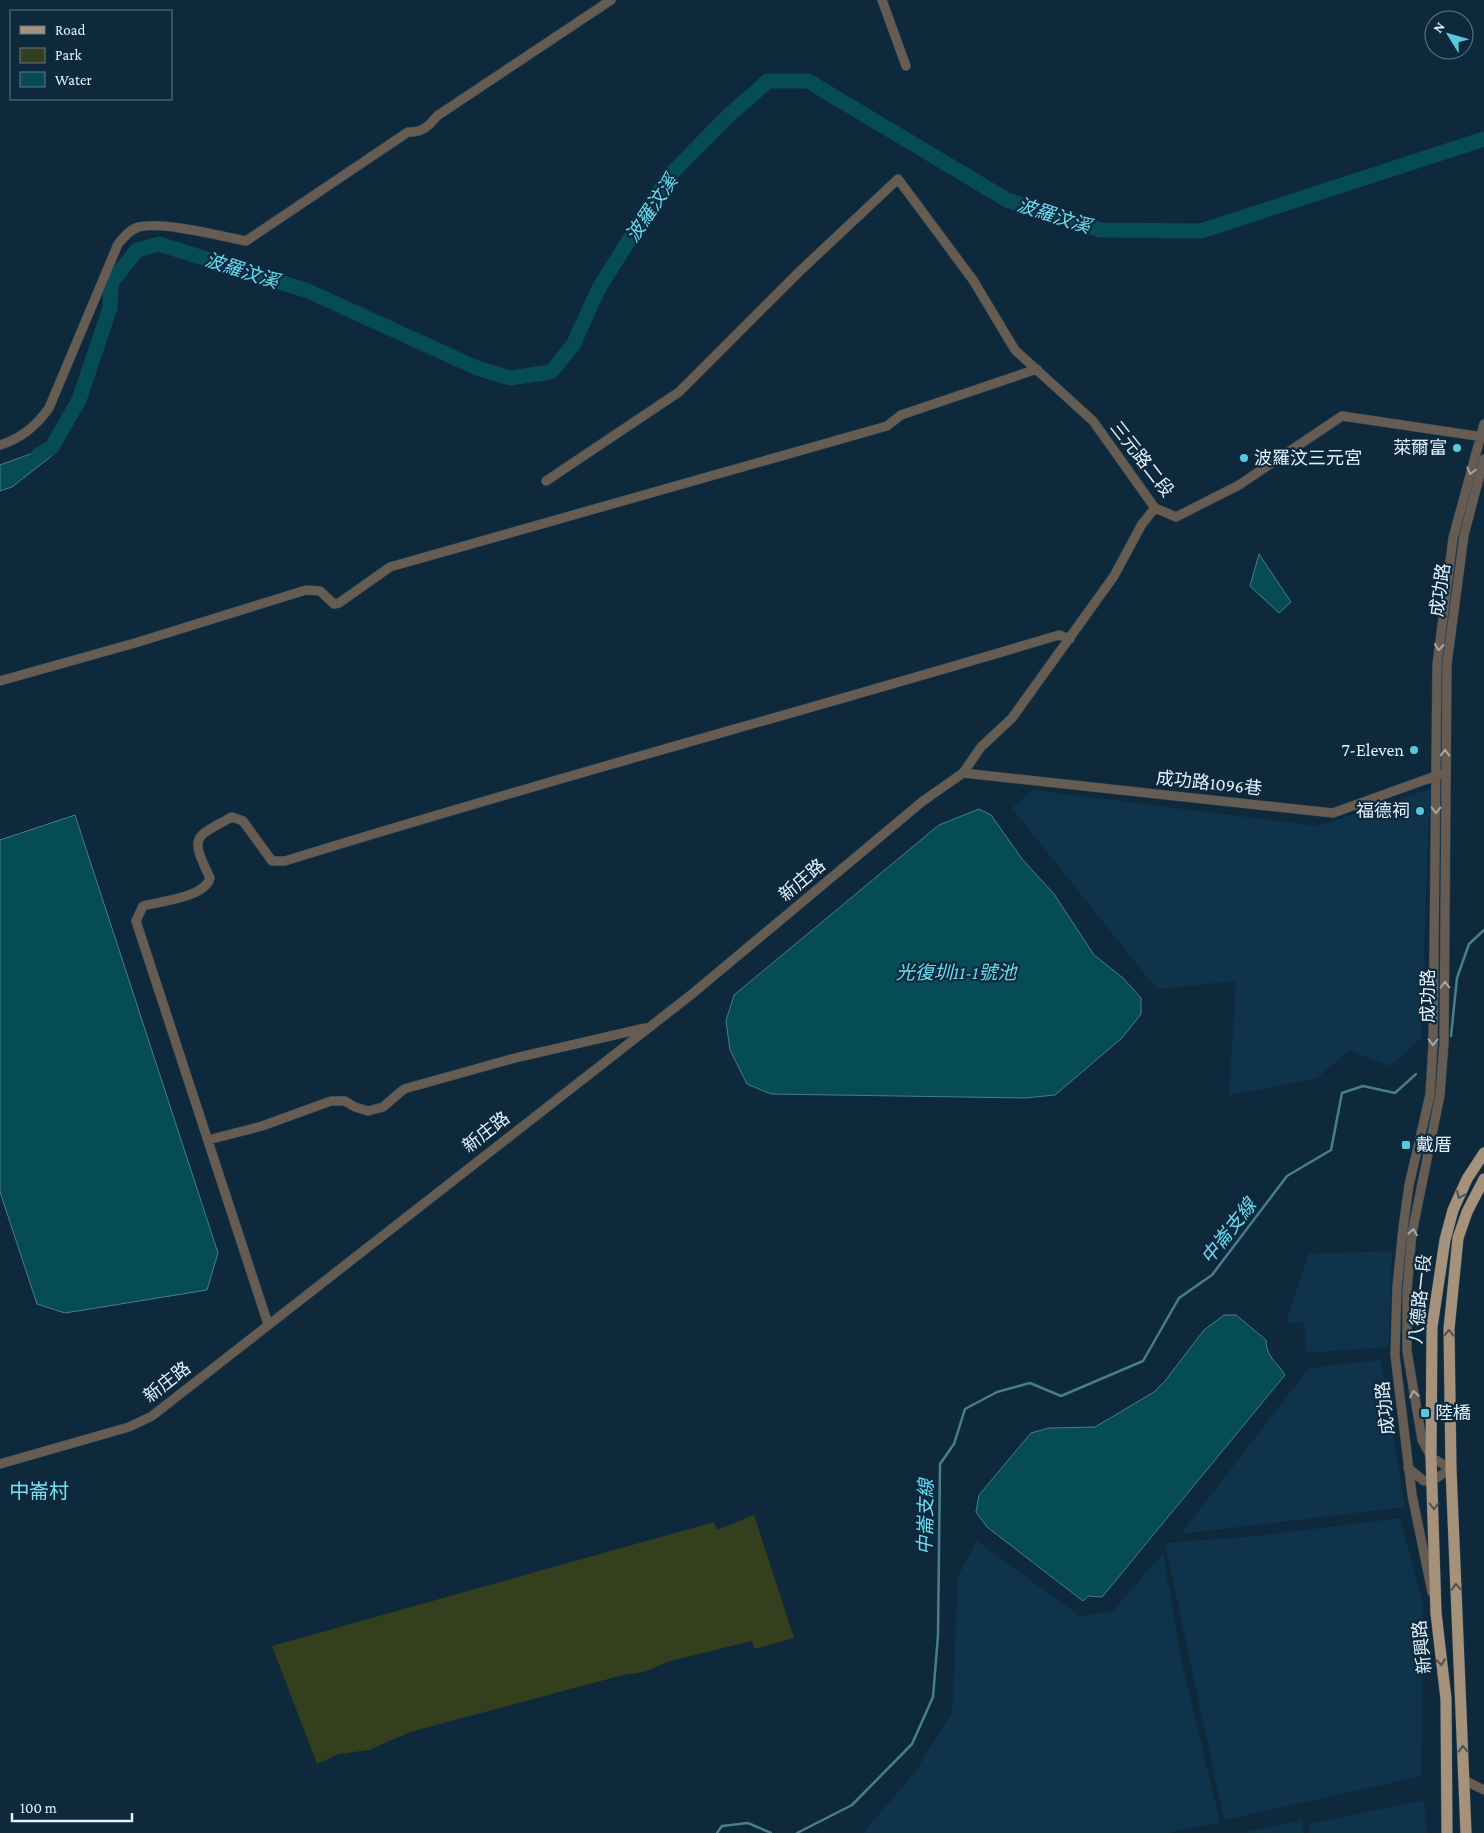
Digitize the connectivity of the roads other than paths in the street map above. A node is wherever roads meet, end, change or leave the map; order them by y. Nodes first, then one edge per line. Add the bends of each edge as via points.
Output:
1 (611, 0) edge
2 (882, 0) edge
3 (906, 66) dead end
4 (1037, 369) junction
5 (1484, 424) edge
6 (1482, 436) edge
7 (0, 445) edge
8 (1484, 459) edge
9 (546, 481) dead end
10 (1155, 508) junction
11 (1070, 639) junction
12 (0, 681) edge
13 (963, 773) junction
14 (1445, 774) junction
15 (1435, 775) junction
16 (648, 1027) junction
17 (208, 1140) junction
18 (1484, 1153) edge
19 (1484, 1179) edge
20 (268, 1324) junction
21 (1431, 1457) junction
22 (0, 1464) edge
23 (1408, 1468) junction
24 (1450, 1469) junction
25 (1433, 1480) junction
26 (1436, 1614) junction
27 (1464, 1780) junction
28 (1484, 1790) edge
29 (1447, 1833) edge
30 (1466, 1833) edge

1 - 7 street via 437,116 430,126 416,133 408,132 246,241 158,227 138,227 126,235 118,244 50,408 32,427
2 - 3 street
4 - 9 street, 三元路二段 via 1016,350 973,280 898,179 678,392
4 - 10 street, 三元路二段 via 1093,421
4 - 12 street via 900,415 887,426 390,567 339,603 334,604 320,591 306,590
5 - 6 street, 成功路
6 - 10 street, 三元路二段 via 1342,416 1239,485 1176,517
6 -> 15 street, 成功路 via 1453,538 1446,584 1437,665
14 -> 8 street, 成功路 via 1449,645 1464,535
10 - 11 street via 1142,524 1114,576
11 - 13 street via 1012,718 981,747
11 - 17 street via 1059,635 285,860 272,860 243,821 232,817 201,834 197,850 210,878 208,884 200,892 143,906 136,921
13 - 15 street, 成功路1096巷 via 1333,813
13 - 16 street, 新庄路 via 923,801
14 - 15 street, 成功路1096巷
21 -> 14 street, 成功路 via 1422,1440 1407,1351 1407,1291 1412,1233 1440,1095 1444,1044
15 -> 23 street, 成功路 via 1430,1095 1409,1185 1397,1287 1396,1355
16 - 17 street via 515,1058 404,1089 383,1107 368,1110 345,1101 331,1100 262,1126
16 - 20 street, 新庄路
17 - 20 street
18 -> 21 main road, 八德路一段 via 1453,1210 1445,1240 1432,1327
24 -> 19 main road, 八德路一段 via 1449,1329 1458,1238
20 - 22 street, 新庄路 via 152,1416 129,1427
21 - 24 street
21 - 25 main road, 新興路
23 - 25 street via 1424,1481
23 - 26 street, 成功路
24 - 25 street
27 -> 24 main road, 新興路
25 -> 26 main road, 新興路
26 -> 29 main road, 新興路 via 1446,1699
27 - 28 street
27 - 30 main road, 新興路

